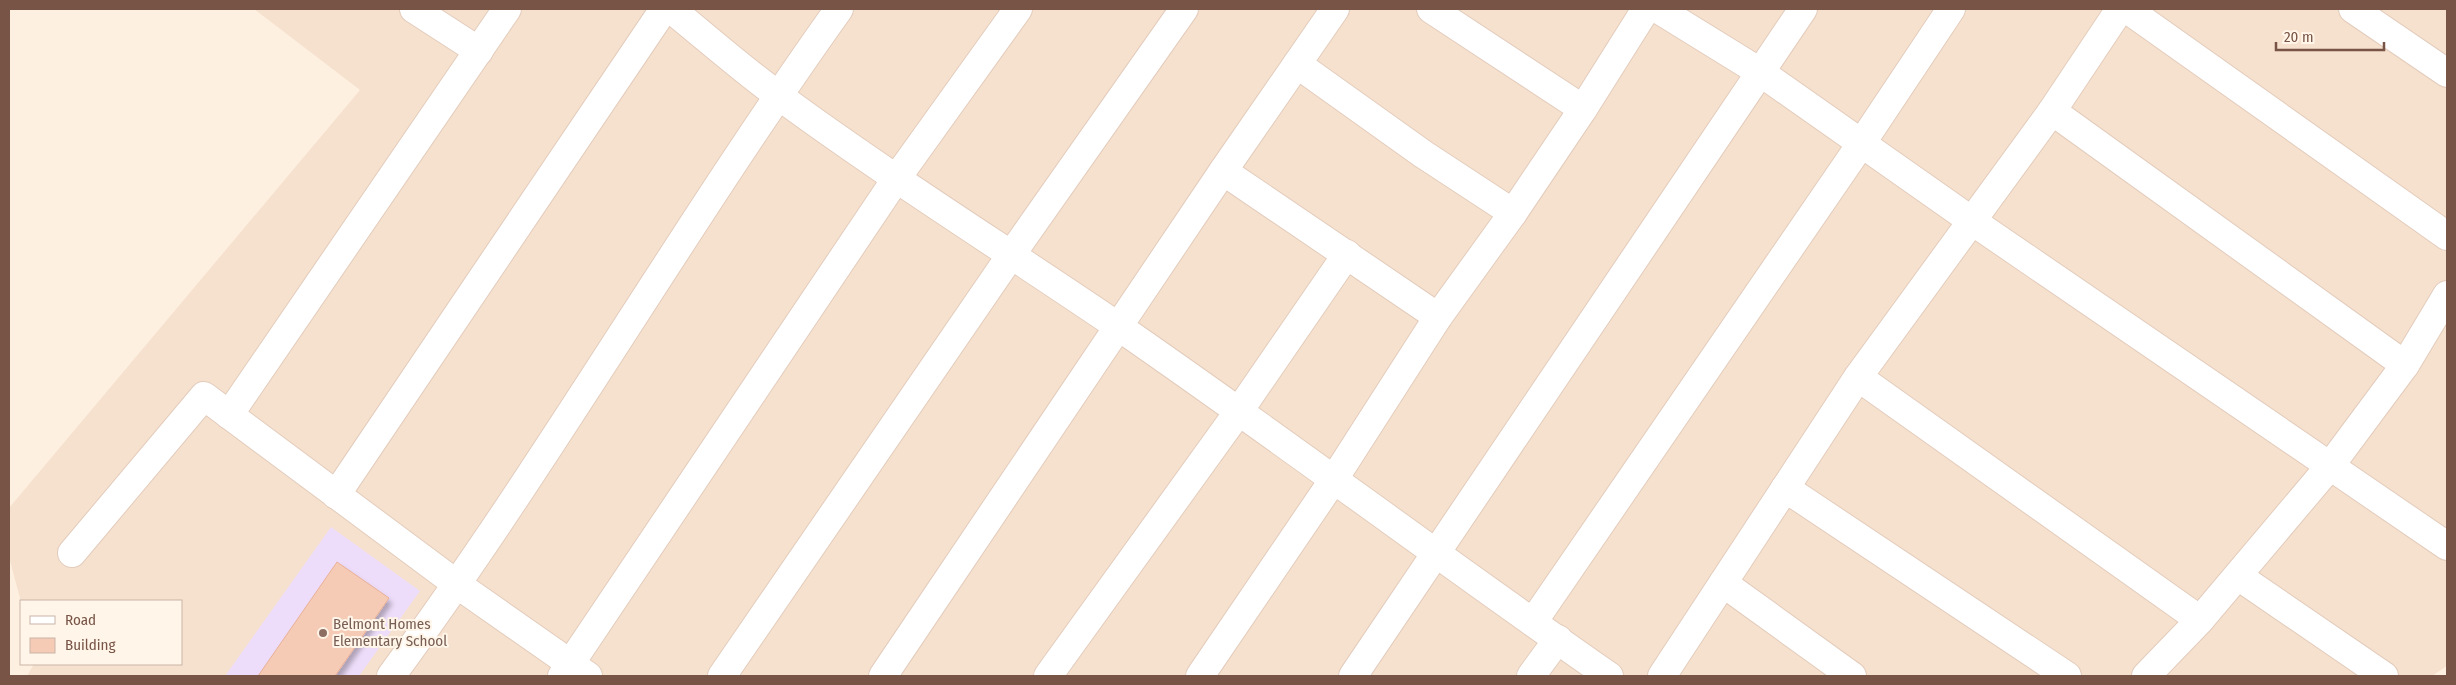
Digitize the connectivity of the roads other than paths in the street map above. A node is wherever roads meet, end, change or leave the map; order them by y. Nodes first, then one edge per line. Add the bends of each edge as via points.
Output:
1 (414, 9) edge
2 (507, 9) edge
3 (664, 9) edge
4 (671, 9) edge
5 (839, 9) edge
6 (1018, 9) edge
7 (1184, 9) edge
8 (1335, 9) edge
9 (1431, 9) edge
10 (1646, 9) edge
11 (1658, 9) edge
12 (1803, 9) edge
13 (1951, 9) edge
14 (2120, 9) edge
15 (2127, 9) edge
16 (2353, 9) edge
17 (478, 51) junction
18 (1297, 64) junction
19 (1760, 72) junction
20 (2447, 73) edge
21 (777, 95) junction
22 (1582, 109) junction
23 (2052, 111) junction
24 (1860, 144) junction
25 (1223, 171) junction
26 (896, 179) junction
27 (1513, 213) junction
28 (1972, 221) junction
29 (2447, 236) edge
30 (1011, 254) junction
31 (1347, 254) junction
32 (2443, 313) edge
33 (1438, 318) junction
34 (1118, 327) junction
35 (2405, 365) junction
36 (1858, 377) junction
37 (1239, 411) junction
38 (229, 415) junction
39 (2330, 466) junction
40 (1334, 479) junction
41 (1785, 488) junction
42 (336, 495) junction
43 (2447, 546) edge
44 (72, 553) dead end
45 (1435, 553) junction
46 (2238, 576) junction
47 (1723, 583) junction
48 (458, 585) junction
49 (2200, 620) junction
50 (1533, 622) junction
51 (1558, 639) junction
52 (574, 672) edge
53 (2160, 672) edge
54 (391, 676) edge
55 (722, 676) edge
56 (883, 676) edge
57 (1048, 676) edge
58 (1200, 676) edge
59 (1352, 676) edge
60 (1531, 676) edge
61 (1610, 676) edge
62 (1662, 676) edge
63 (1852, 676) edge
64 (2066, 676) edge
65 (2384, 676) edge

1 - 17 street
2 - 17 street
3 - 42 street
4 - 21 street
5 - 21 street
6 - 26 street
7 - 30 street
8 - 18 street
9 - 22 street
10 - 22 street
11 - 19 street
12 - 19 street
13 - 24 street
14 - 23 street
15 - 29 street
16 - 20 street
17 - 38 street
18 - 25 street
18 - 27 street via 1423,154
19 - 24 street
19 - 45 street
21 - 26 street
21 - 48 street
22 - 27 street
23 - 28 street
23 - 35 street
24 - 28 street
24 - 50 street
25 - 31 street
25 - 34 street
26 - 30 street
26 - 52 street
27 - 33 street
28 - 36 street
28 - 39 street
30 - 34 street
30 - 55 street
31 - 33 street
31 - 37 street
32 - 35 street
33 - 40 street
34 - 37 street
34 - 56 street
35 - 39 street
36 - 41 street
36 - 49 street
37 - 40 street
37 - 57 street
38 - 42 street
38 - 44 street via 204,396
39 - 43 street
39 - 46 street
40 - 45 street
40 - 58 street
41 - 47 street
41 - 64 street
42 - 48 street
45 - 50 street
45 - 59 street
46 - 49 street
46 - 65 street
47 - 62 street
47 - 63 street
48 - 52 street
48 - 54 street
49 - 53 street
50 - 51 street
51 - 60 street
51 - 61 street

